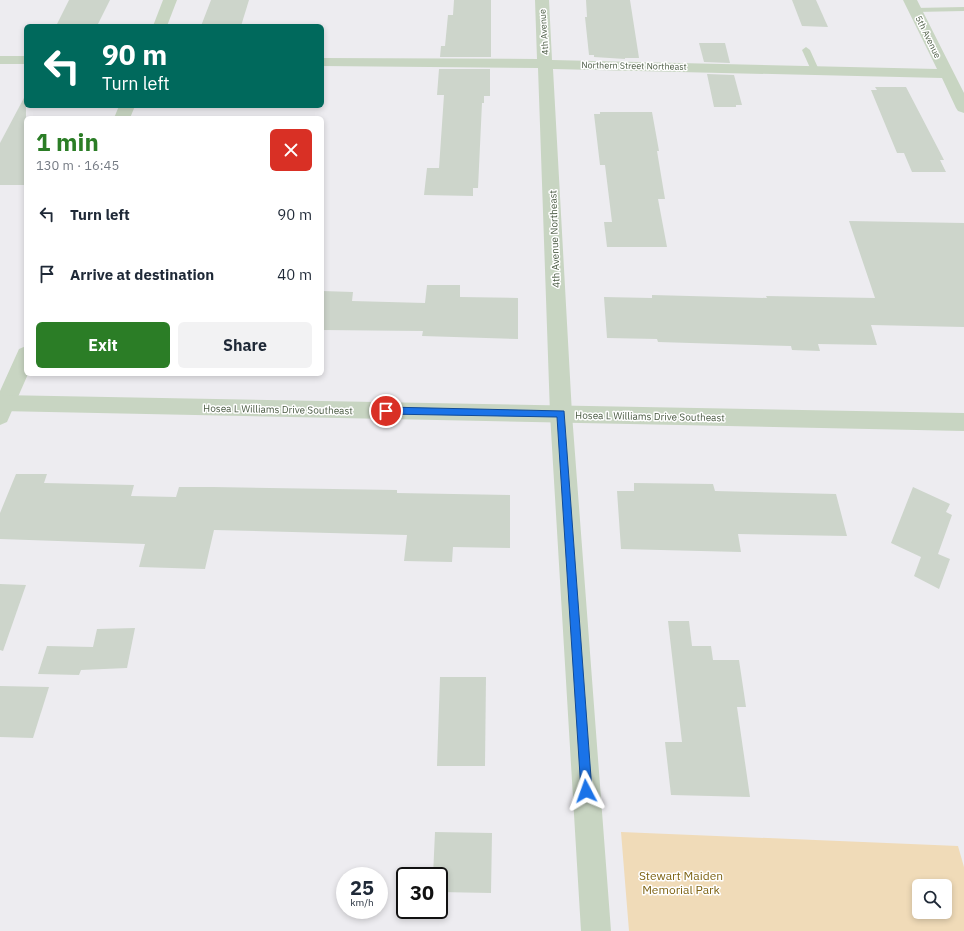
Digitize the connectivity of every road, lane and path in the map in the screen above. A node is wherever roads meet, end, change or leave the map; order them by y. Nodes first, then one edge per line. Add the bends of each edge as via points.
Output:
1 (170, 0) edge
2 (542, 0) edge
3 (913, 5) edge
4 (964, 9) edge
5 (161, 24) edge
6 (806, 50) dead end
7 (0, 60) edge
8 (24, 60) edge
9 (324, 62) edge
10 (546, 64) junction
11 (815, 70) junction
12 (947, 74) junction
13 (964, 108) edge
14 (24, 358) edge
15 (2, 407) edge
16 (561, 414) junction
17 (964, 422) edge
18 (596, 931) edge

1 - 5 street
2 - 10 street, 4th Avenue
3 - 4 lane
3 - 12 street, 5th Avenue
6 - 11 lane
7 - 8 street
9 - 10 street, Northern Street Northeast
10 - 11 street, Northern Street Northeast
10 - 16 street, 4th Avenue Northeast
11 - 12 street, Northern Street Northeast
12 - 13 street, 5th Avenue
14 - 15 street
15 - 16 street, Hosea L Williams Drive Southeast
16 - 17 street, Hosea L Williams Drive Southeast
16 - 18 street, 4th Avenue Northeast

